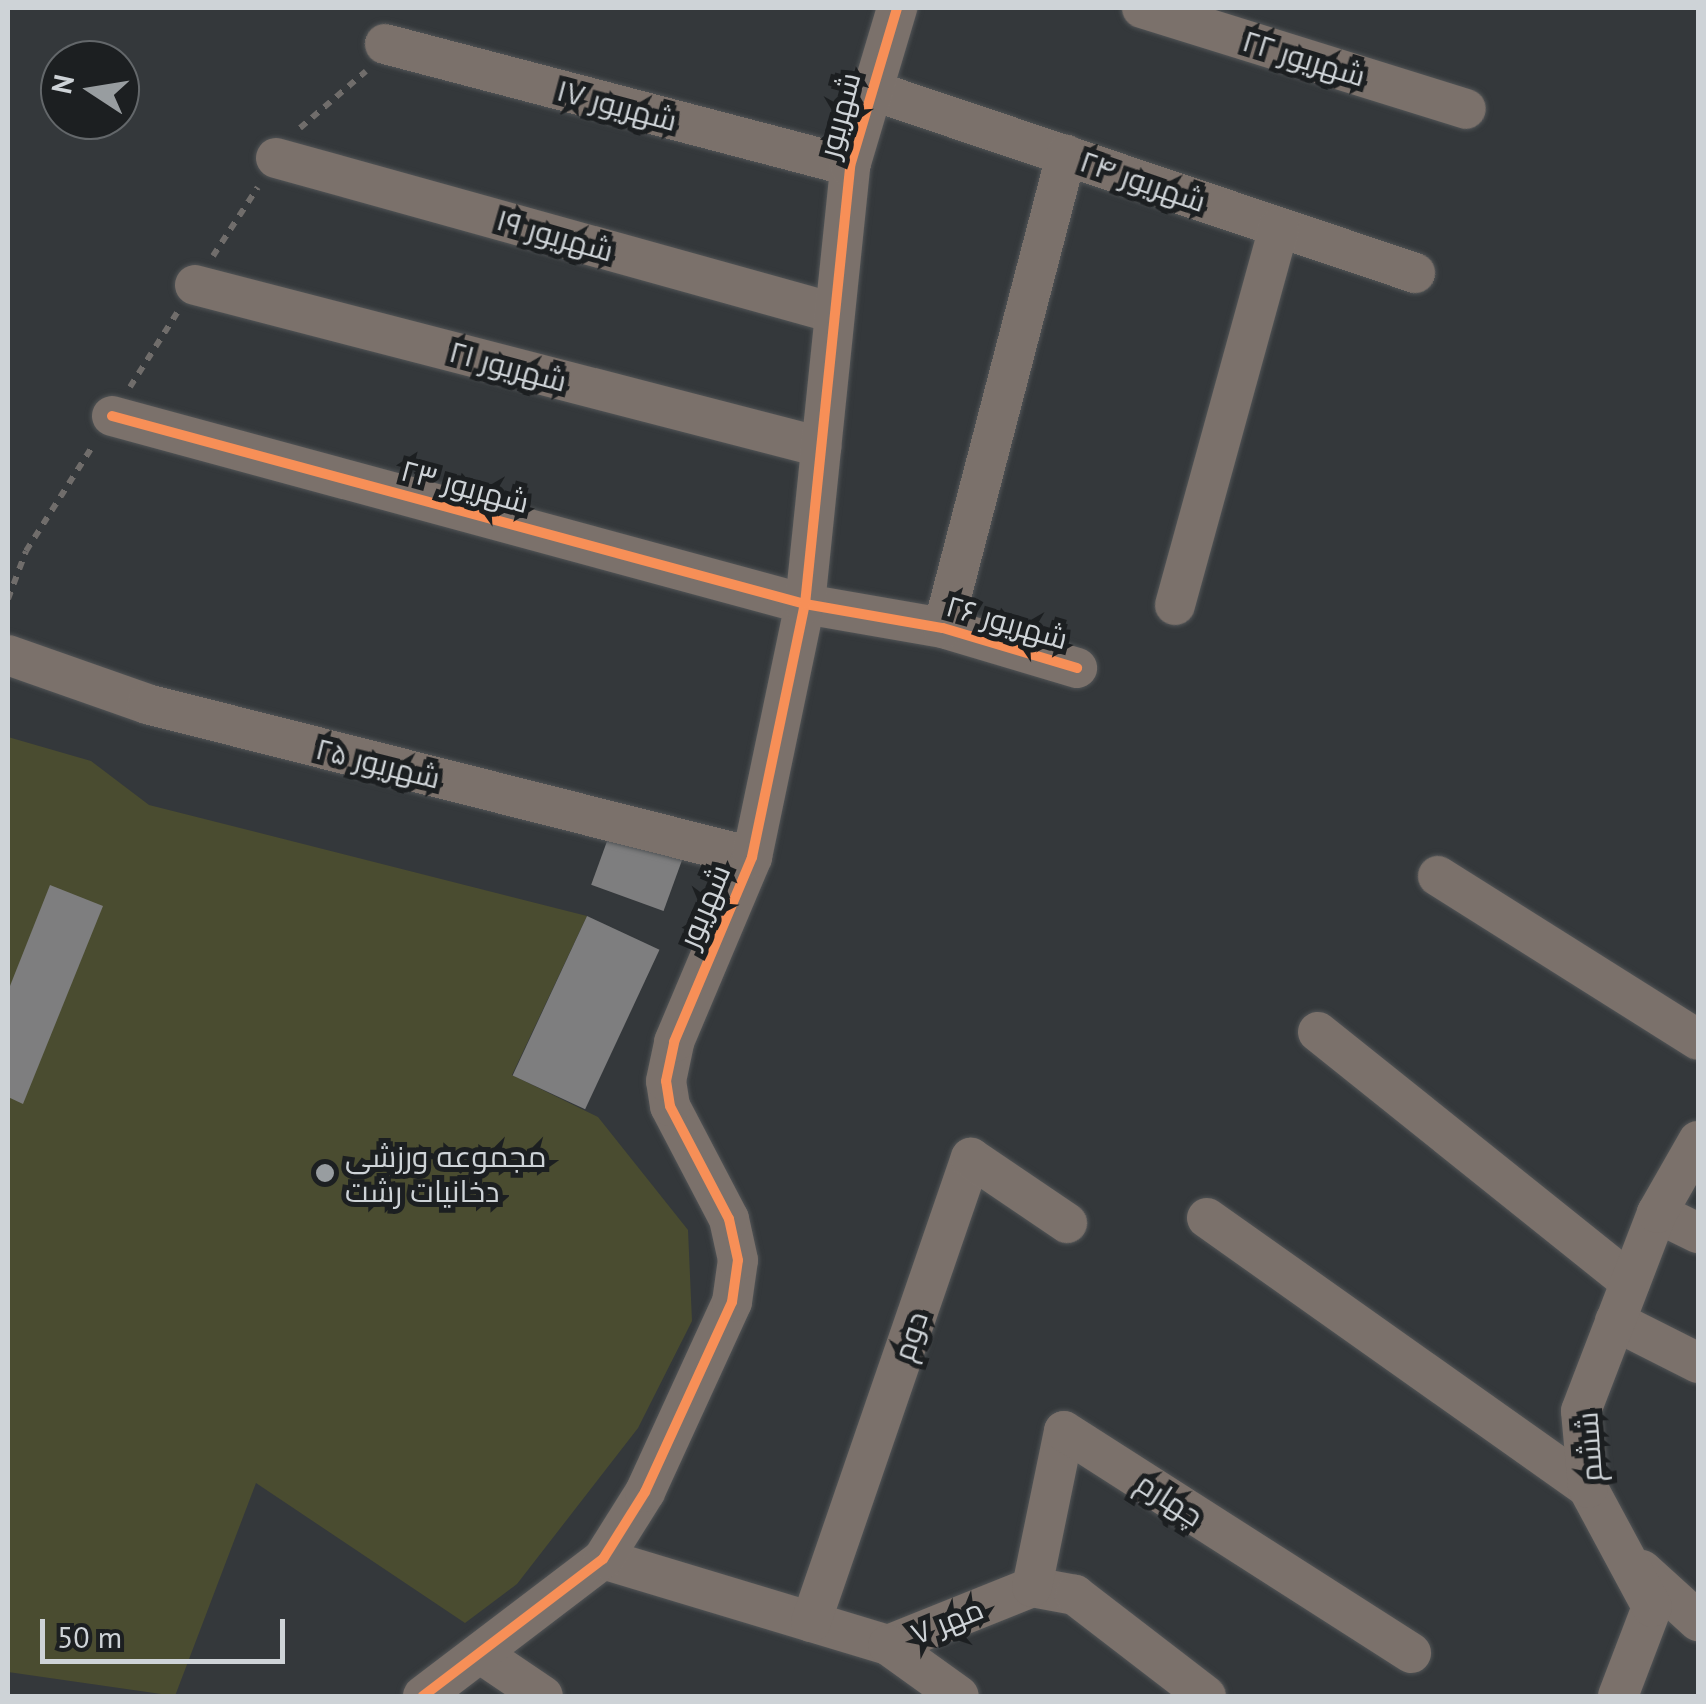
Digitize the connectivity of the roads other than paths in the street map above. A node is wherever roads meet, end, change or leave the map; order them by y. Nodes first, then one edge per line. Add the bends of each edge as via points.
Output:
1 (897, 8) edge
2 (1142, 8) edge
3 (385, 44) dead end
4 (871, 90) junction
5 (1466, 109) dead end
6 (1066, 155) junction
7 (276, 158) dead end
8 (850, 166) junction
9 (1279, 228) junction
10 (1416, 273) dead end
11 (195, 285) dead end
12 (834, 313) junction
13 (112, 416) dead end
14 (821, 447) junction
15 (805, 604) junction
16 (1175, 605) dead end
17 (943, 628) junction
18 (8, 656) edge
19 (1078, 668) dead end
20 (752, 858) junction
21 (1438, 876) dead end
22 (1318, 1032) dead end
23 (1698, 1040) edge
24 (1698, 1141) edge
25 (1657, 1213) junction
26 (1207, 1218) dead end
27 (1067, 1223) dead end
28 (1698, 1233) edge
29 (1630, 1282) junction
30 (1615, 1321) junction
31 (1698, 1364) edge
32 (1588, 1488) junction
33 (1624, 1553) junction
34 (603, 1558) junction
35 (1032, 1587) junction
36 (1698, 1621) edge
37 (811, 1622) junction
38 (888, 1644) junction
39 (1411, 1653) dead end
40 (484, 1656) junction
41 (423, 1696) edge
42 (543, 1696) edge
43 (959, 1696) edge
44 (1206, 1696) edge
45 (1618, 1696) edge

1 - 4 street, شهریور
2 - 5 street, شهریور ۲۲
3 - 8 street, شهریور ۱۷
4 - 6 street, شهریور ۲۴
4 - 8 street, شهریور
6 - 9 street, شهریور ۲۴
6 - 17 street
7 - 12 street, شهریور ۱۹
8 - 12 street, شهریور
9 - 10 street, شهریور ۲۴
9 - 16 street
11 - 14 street, شهریور ۲۱
12 - 14 street, شهریور
13 - 15 street, شهریور ۲۳
14 - 15 street, شهریور
15 - 17 street, شهریور ۲۶
15 - 20 street, شهریور
17 - 19 street, شهریور ۲۶
18 - 20 street, شهریور ۲۵ via 147,704
20 - 34 street, شهریور via 674,1042 666,1081 670,1106 729,1220 738,1260 732,1302 645,1492
21 - 23 street
22 - 29 street
24 - 25 street, ششم
25 - 28 street
25 - 29 street, ششم
26 - 32 street
27 - 37 street, دوم via 972,1158
29 - 30 street, ششم
30 - 31 street
30 - 32 street, ششم via 1580,1411
32 - 33 street, ششم
33 - 36 street
33 - 45 street, ششم via 1652,1607
34 - 37 street, مهر ۷
34 - 40 street, شهریور
35 - 38 street, مهر ۷
35 - 39 street, چهارم via 1064,1431
35 - 44 street via 1075,1595
37 - 38 street, مهر ۷
38 - 43 street
40 - 41 street, شهریور
40 - 42 street

